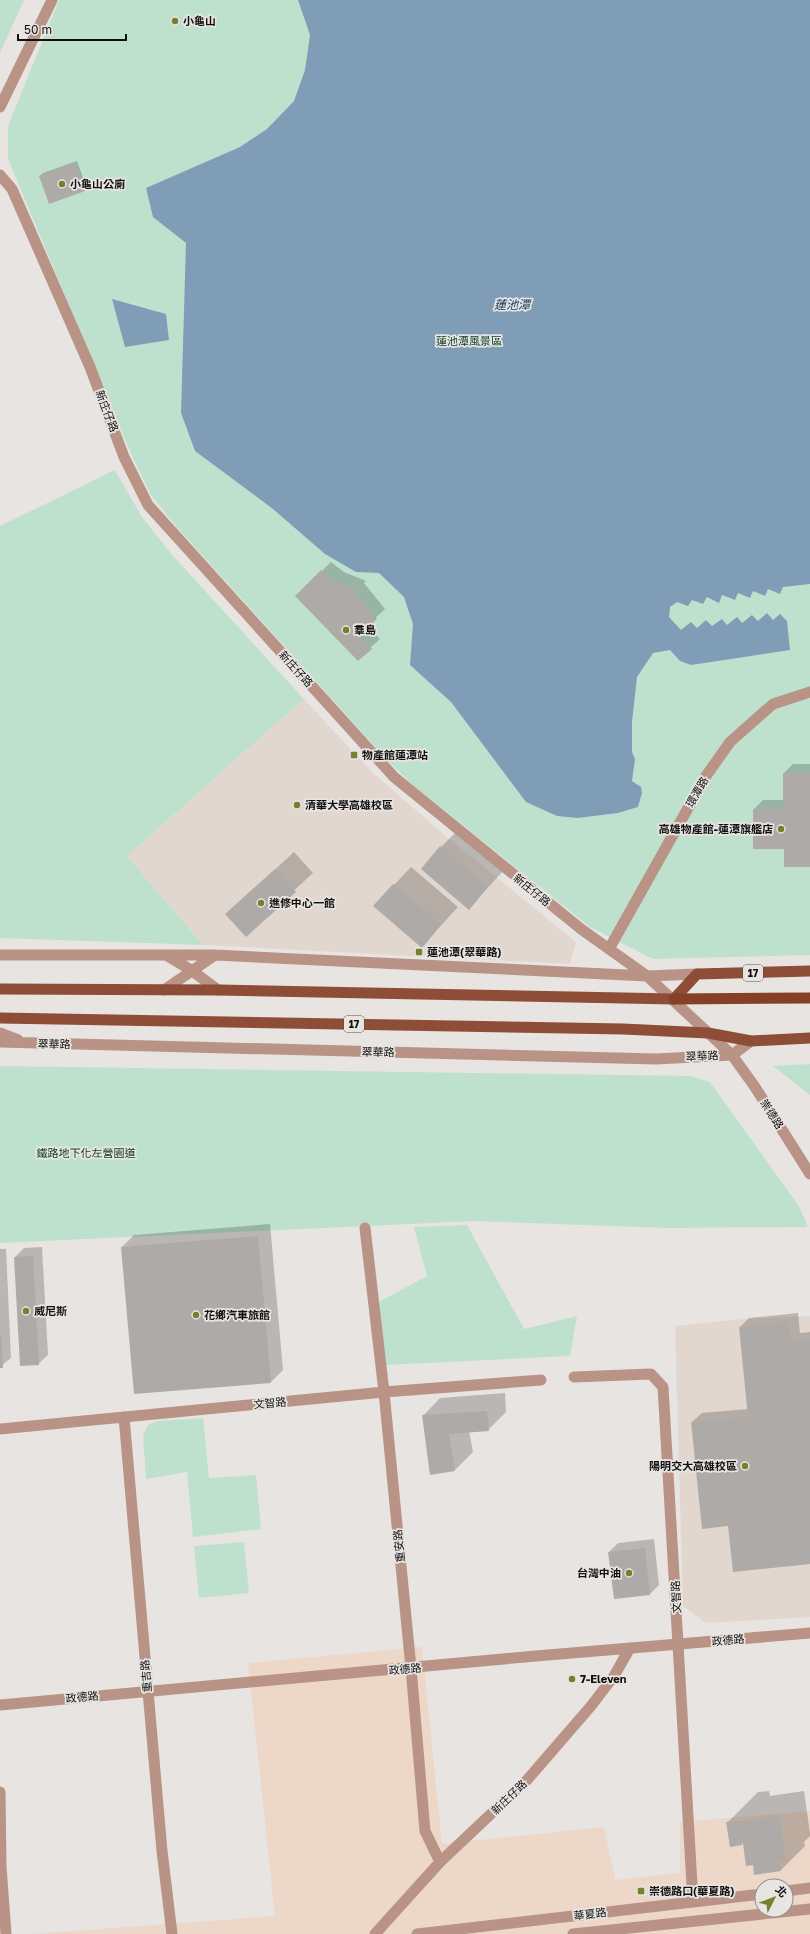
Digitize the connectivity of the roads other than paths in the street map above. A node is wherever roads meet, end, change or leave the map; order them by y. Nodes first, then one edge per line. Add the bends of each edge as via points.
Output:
1 (52, 0) edge
2 (0, 107) edge
3 (0, 175) edge
4 (810, 692) edge
5 (609, 950) junction
6 (165, 954) junction
7 (0, 955) edge
8 (214, 955) junction
9 (191, 970) junction
10 (810, 971) edge
11 (697, 974) junction
12 (647, 976) junction
13 (0, 989) edge
14 (164, 990) junction
15 (218, 990) junction
16 (810, 998) edge
17 (674, 999) junction
18 (0, 1018) edge
19 (19, 1018) junction
20 (0, 1027) edge
21 (0, 1033) edge
22 (708, 1033) junction
23 (810, 1038) edge
24 (751, 1041) junction
25 (0, 1042) edge
26 (23, 1043) junction
27 (732, 1055) junction
28 (810, 1174) edge
29 (365, 1228) dead end
30 (574, 1377) dead end
31 (540, 1380) dead end
32 (384, 1392) junction
33 (124, 1417) junction
34 (0, 1429) edge
35 (810, 1634) edge
36 (678, 1644) junction
37 (630, 1648) junction
38 (411, 1668) junction
39 (148, 1691) junction
40 (0, 1705) edge
41 (0, 1792) edge
42 (440, 1862) junction
43 (810, 1888) edge
44 (794, 1890) edge
45 (754, 1895) edge
46 (693, 1902) junction
47 (810, 1909) edge
48 (6, 1934) edge
49 (172, 1934) edge
50 (375, 1934) edge
51 (417, 1934) edge
52 (573, 1934) edge

1 - 2 street
3 - 5 street, 新庄仔路 via 12,189 90,367 124,457 148,505 394,777
4 - 5 street, 環潭路 via 773,704 730,742 706,776
5 - 12 street, 新庄仔路
6 - 7 street
6 - 8 street
6 - 9 street
8 - 9 street
8 - 12 street
9 - 14 street
9 - 15 street
10 - 11 main road, 17
11 - 12 street
11 - 17 main road
12 - 17 street, 新庄仔路
13 - 14 main road
14 - 15 main road
15 - 17 main road
16 - 17 highway
17 - 22 street, 新庄仔路
18 - 19 main road, 翠華路 / 17
19 - 20 street
19 - 22 main road, 翠華路 / 17 via 623,1029
21 - 26 street
22 - 24 main road, 翠華路 / 17
22 - 27 street, 新庄仔路
23 - 24 main road, 翠華路 / 17
24 - 27 street, 翠華路
25 - 26 street, 翠華路
26 - 27 street, 翠華路 via 631,1058
27 - 28 street, 崇德路
29 - 32 street, 重安路
30 - 36 street, 文智路 via 651,1374 663,1387
31 - 32 street, 文智路
32 - 33 street, 文智路
32 - 38 street, 重安路
33 - 34 street, 文智路
33 - 39 street, 重吉路
35 - 36 street, 政德路
36 - 37 street, 政德路
36 - 46 street, 文智路
37 - 38 street, 政德路
37 - 42 street, 新庄仔路 via 614,1676 591,1706 527,1780
38 - 39 street, 政德路
38 - 42 street, 重安路 via 425,1831
39 - 40 street, 政德路
39 - 49 street, 重吉路
41 - 48 street
42 - 50 street, 新庄仔路
43 - 44 street
45 - 46 street, 華夏路
46 - 51 street, 華夏路
47 - 52 street, 華夏路

